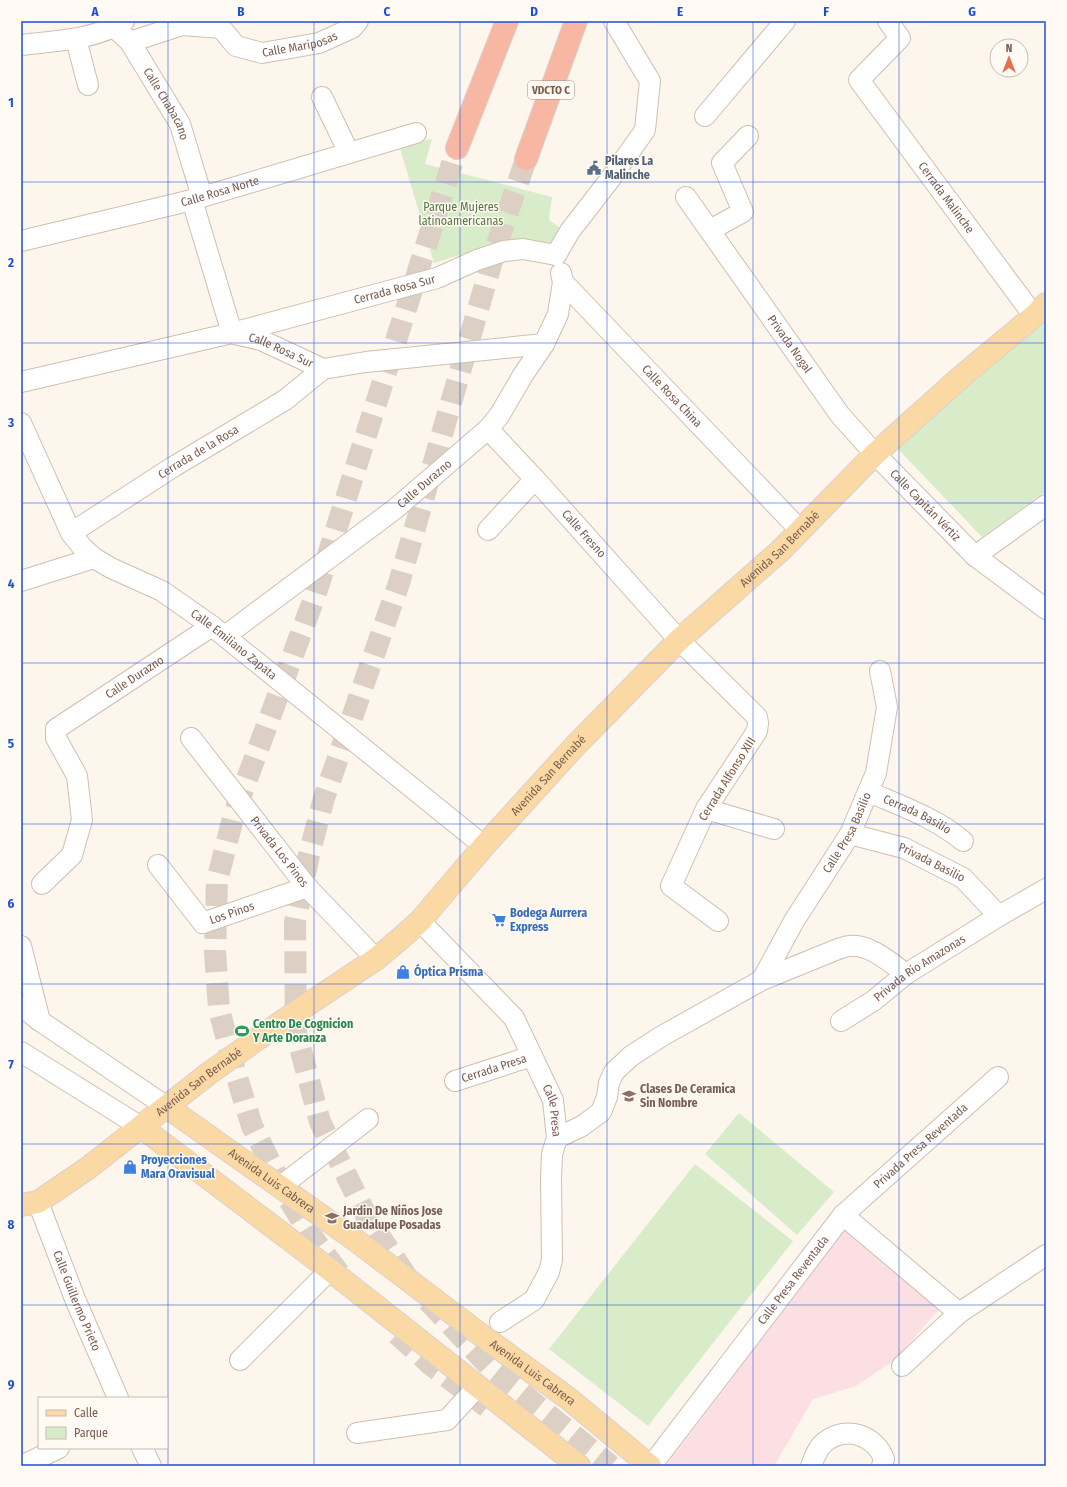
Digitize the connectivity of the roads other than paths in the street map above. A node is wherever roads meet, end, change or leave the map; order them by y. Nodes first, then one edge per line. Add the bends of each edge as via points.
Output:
1 (358, 21) edge
2 (507, 21) edge
3 (576, 21) edge
4 (614, 21) edge
5 (785, 21) edge
6 (888, 21) edge
7 (117, 23) edge
8 (76, 39) junction
9 (130, 42) junction
10 (21, 45) edge
11 (88, 85) dead end
12 (322, 97) dead end
13 (705, 116) dead end
14 (416, 133) dead end
15 (748, 136) dead end
16 (457, 148) tunnel mouth
17 (349, 153) junction
18 (526, 159) tunnel mouth
19 (686, 197) dead end
20 (197, 198) junction
21 (710, 230) junction
22 (21, 241) edge
23 (556, 255) junction
24 (563, 282) junction
25 (1040, 310) edge
26 (232, 333) junction
27 (544, 344) junction
28 (323, 369) junction
29 (21, 382) edge
30 (21, 422) edge
31 (488, 429) junction
32 (875, 454) junction
33 (535, 478) junction
34 (1046, 505) edge
35 (488, 530) dead end
36 (800, 530) junction
37 (71, 533) junction
38 (975, 556) junction
39 (94, 558) junction
40 (21, 581) edge
41 (1046, 609) edge
42 (219, 631) junction
43 (679, 640) junction
44 (880, 671) dead end
45 (191, 738) dead end
46 (868, 792) junction
47 (706, 809) junction
48 (774, 829) dead end
49 (850, 834) junction
50 (964, 841) dead end
51 (484, 846) junction
52 (158, 865) dead end
53 (42, 884) dead end
54 (307, 887) junction
55 (1046, 889) edge
56 (999, 916) junction
57 (420, 921) junction
58 (718, 921) dead end
59 (21, 946) edge
60 (376, 959) junction
61 (906, 974) junction
62 (762, 980) junction
63 (21, 1006) edge
64 (40, 1021) junction
65 (841, 1021) dead end
66 (21, 1052) edge
67 (532, 1056) junction
68 (998, 1076) dead end
69 (455, 1081) dead end
70 (167, 1107) junction
71 (368, 1119) dead end
72 (141, 1127) junction
73 (557, 1138) junction
74 (281, 1186) junction
75 (29, 1204) edge
76 (843, 1215) junction
77 (1046, 1255) edge
78 (330, 1270) junction
79 (959, 1313) junction
80 (500, 1322) dead end
81 (240, 1360) dead end
82 (902, 1366) dead end
83 (478, 1386) junction
84 (118, 1397) edge
85 (357, 1433) dead end
86 (57, 1449) edge
87 (142, 1449) edge
88 (21, 1466) edge
89 (151, 1466) edge
90 (580, 1466) edge
91 (650, 1466) edge
92 (810, 1466) edge
93 (882, 1466) edge

1 - 9 street, Calle Mariposas via 352,28 319,43 262,53 236,46 221,28 182,25
2 - 16 highway
3 - 18 highway, VDCTO C
4 - 23 street via 650,81 645,130 570,231
5 - 13 street
6 - 25 street, Cerrada Malinche via 900,38 859,80
7 - 8 street
7 - 9 street, Calle Chabacano
8 - 10 street
8 - 11 street
9 - 20 street, Calle Chabacano via 180,124
12 - 17 street
14 - 17 street, Calle Rosa Norte
15 - 21 street via 722,163 743,212
17 - 20 street, Calle Rosa Norte
19 - 21 street, Privada Nogal
20 - 22 street, Calle Rosa Norte
20 - 26 street, Calle Chabacano
21 - 32 street, Privada Nogal via 840,415
23 - 24 street, Calle Rosa China
23 - 26 street, Cerrada Rosa Sur via 523,249 504,252 477,260 437,278
24 - 27 street, Calle Durazno via 558,314
24 - 36 street, Calle Rosa China
25 - 32 main road, Avenida San Bernabé
26 - 28 street, Calle Rosa Sur via 261,340
26 - 29 street, Calle Rosa Sur
27 - 28 street, Calle Rosa Sur via 366,362
27 - 31 street, Calle Durazno via 499,416
28 - 37 street, Cerrada de la Rosa via 285,400 172,467
30 - 37 street, Calle Emiliano Zapata
31 - 33 street, Calle Fresno
31 - 42 street, Calle Durazno via 395,509
32 - 36 main road, Avenida San Bernabé
32 - 38 street, Calle Capitán Vértiz
33 - 35 street
33 - 43 street, Calle Fresno
34 - 38 street
36 - 43 main road, Avenida San Bernabé via 780,551
37 - 39 street, Calle Emiliano Zapata
38 - 41 street, Calle Capitán Vértiz
39 - 40 street
39 - 42 street, Calle Emiliano Zapata via 162,591
42 - 51 street, Calle Emiliano Zapata
42 - 53 street, Calle Durazno via 56,729 56,738 77,776 82,820 72,855
43 - 47 street, Cerrada Alfonso XIII via 757,717 758,723 757,730
43 - 51 main road, Avenida San Bernabé via 574,747
44 - 46 street, Calle Presa Basilio via 887,706 876,774
45 - 54 street, Privada Los Pinos
46 - 49 street, Calle Presa Basilio
46 - 50 street, Cerrada Basilio via 916,812 949,829
47 - 48 street
47 - 58 street, Cerrada Alfonso XIII via 671,886
49 - 56 street, Privada Basilio via 904,848 963,878
49 - 62 street, Calle Presa Basilio via 794,921
51 - 57 main road, Avenida San Bernabé
52 - 54 street, Los Pinos via 203,923
54 - 60 street, Privada Los Pinos
55 - 56 street, Privada Río Amazonas
56 - 61 street, Privada Río Amazonas
57 - 60 main road, Avenida San Bernabé
57 - 67 street, Calle Presa via 514,1018
59 - 64 street
60 - 70 main road, Avenida San Bernabé via 280,1023 208,1074
61 - 62 street via 882,956 851,946
61 - 65 street, Privada Río Amazonas
62 - 73 street via 631,1056 614,1072 601,1112 582,1126
63 - 64 street, Avenida Luis Cabrera
64 - 70 street, Avenida Luis Cabrera
66 - 72 street
67 - 69 street, Cerrada Presa
67 - 73 street, Calle Presa via 553,1100
68 - 76 street, Privada Presa Reventada
70 - 72 main road, Avenida San Bernabé
70 - 74 main road, Avenida Luis Cabrera
71 - 74 street
72 - 75 main road, Avenida San Bernabé via 88,1168
72 - 78 main road
73 - 80 street, Calle Presa via 552,1154 552,1260 549,1272 534,1300
74 - 91 main road, Avenida Luis Cabrera via 569,1399
75 - 84 street, Calle Guillermo Prieto via 75,1299
76 - 79 street
76 - 91 street, Calle Presa Reventada
77 - 79 street
78 - 81 street
78 - 83 main road
79 - 82 street
83 - 85 street via 447,1420
83 - 90 main road
86 - 88 street
87 - 89 street
92 - 93 street via 824,1442 838,1435 857,1434 869,1439 880,1450 884,1460

